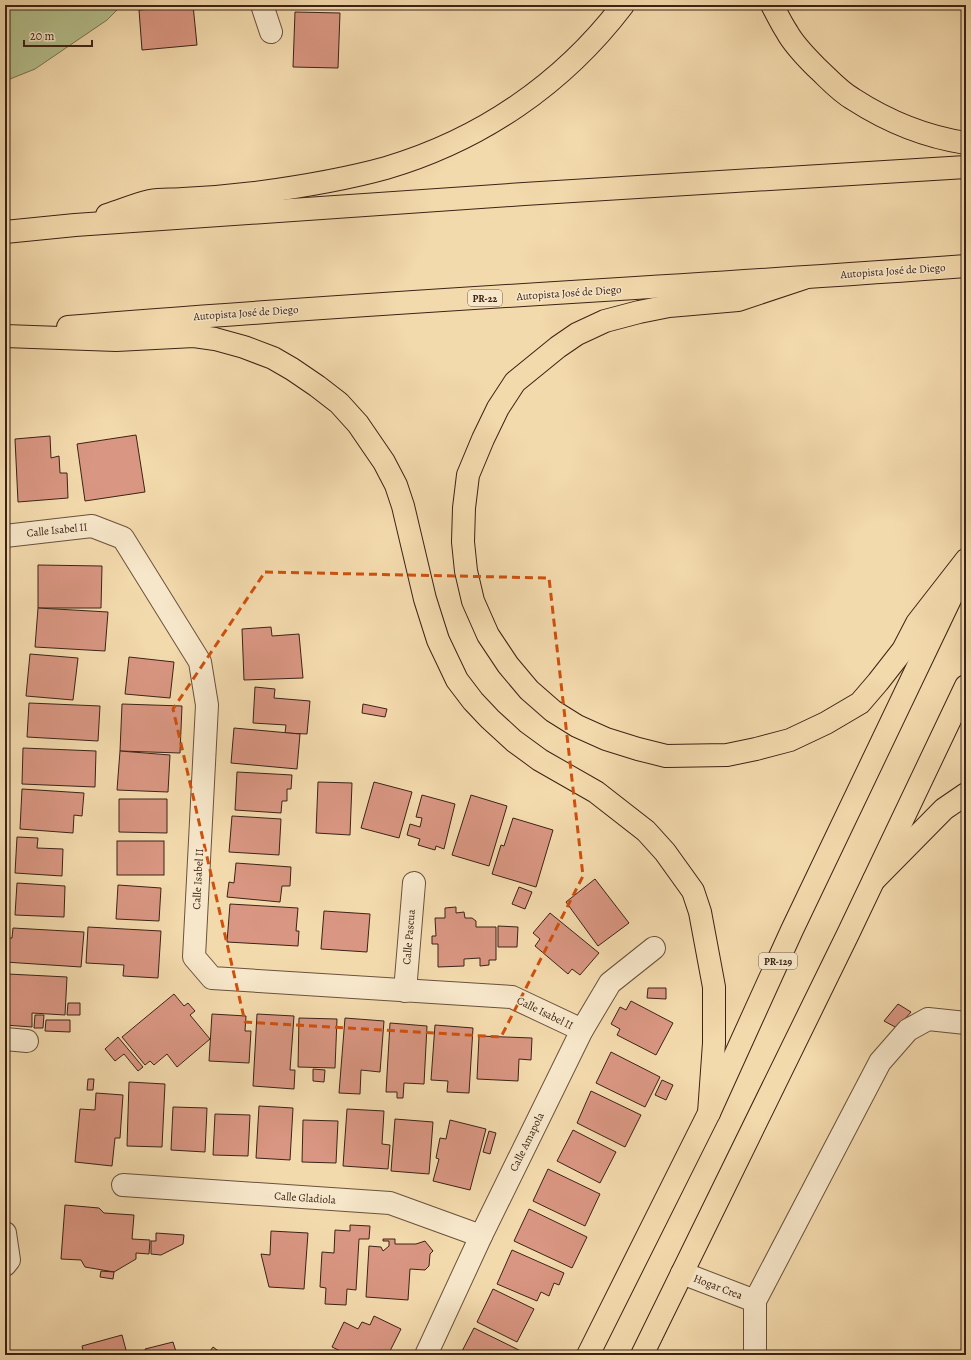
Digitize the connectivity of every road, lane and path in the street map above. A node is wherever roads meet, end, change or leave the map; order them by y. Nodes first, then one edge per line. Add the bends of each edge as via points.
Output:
1 (262, 5) edge
2 (623, 5) edge
3 (772, 5) edge
4 (271, 32) dead end
5 (966, 143) edge
6 (966, 167) edge
7 (75, 225) junction
8 (5, 232) edge
9 (966, 266) edge
10 (804, 278) junction
11 (5, 332) edge
12 (5, 336) edge
13 (5, 536) edge
14 (966, 560) edge
15 (966, 565) edge
16 (966, 686) edge
17 (966, 794) edge
18 (874, 880) junction
19 (414, 883) dead end
20 (654, 948) dead end
21 (405, 991) junction
22 (966, 1023) edge
23 (582, 1030) junction
24 (5, 1040) edge
25 (27, 1041) dead end
26 (709, 1113) junction
27 (123, 1185) dead end
28 (5, 1233) edge
29 (481, 1236) junction
30 (5, 1265) edge
31 (682, 1273) junction
32 (755, 1301) junction
33 (426, 1355) edge
34 (588, 1355) edge
35 (642, 1355) edge
36 (755, 1355) edge

1 - 4 street
2 - 7 main road via 606,28 546,85 508,114 474,133 426,154 379,170 285,189 232,196 150,201
3 - 5 main road via 787,33 808,59 852,99 915,130
6 - 7 main road
7 - 8 main road
9 - 10 main road, Autopista José de Diego / PR-22
10 - 11 main road, Autopista José de Diego / PR-22 via 184,317
10 - 14 main road via 738,300 669,306 605,321 577,334 515,382 498,408 468,475 464,508 463,542 466,571 473,601 488,635 508,665 530,690 554,711 577,726 606,740 666,756 727,755 790,740 860,703
12 - 26 main road via 116,340 194,336 215,339 273,358 339,403 374,446 396,485 427,605 438,640 457,680 473,701 514,741 540,760 596,792 646,831 665,852 692,891 700,912 714,987 714,1043
13 - 21 street, Calle Isabel II via 92,526 123,538 200,662 207,705 194,957 212,978
15 - 26 main road, PR-129 via 792,930
16 - 18 main road
17 - 18 main road via 944,809
18 - 31 main road
19 - 21 street, Calle Pascua
20 - 23 street, Calle Amapola via 610,983
21 - 23 street, Calle Isabel II via 512,997
22 - 32 street via 928,1019 908,1030 880,1062
23 - 29 street, Calle Amapola
24 - 25 street
26 - 34 main road, PR-129
27 - 29 street, Calle Gladiola via 390,1204
28 - 30 street via 9,1260
29 - 33 street, Calle Amapola
31 - 32 street, Hogar Crea
31 - 35 main road
32 - 36 street

